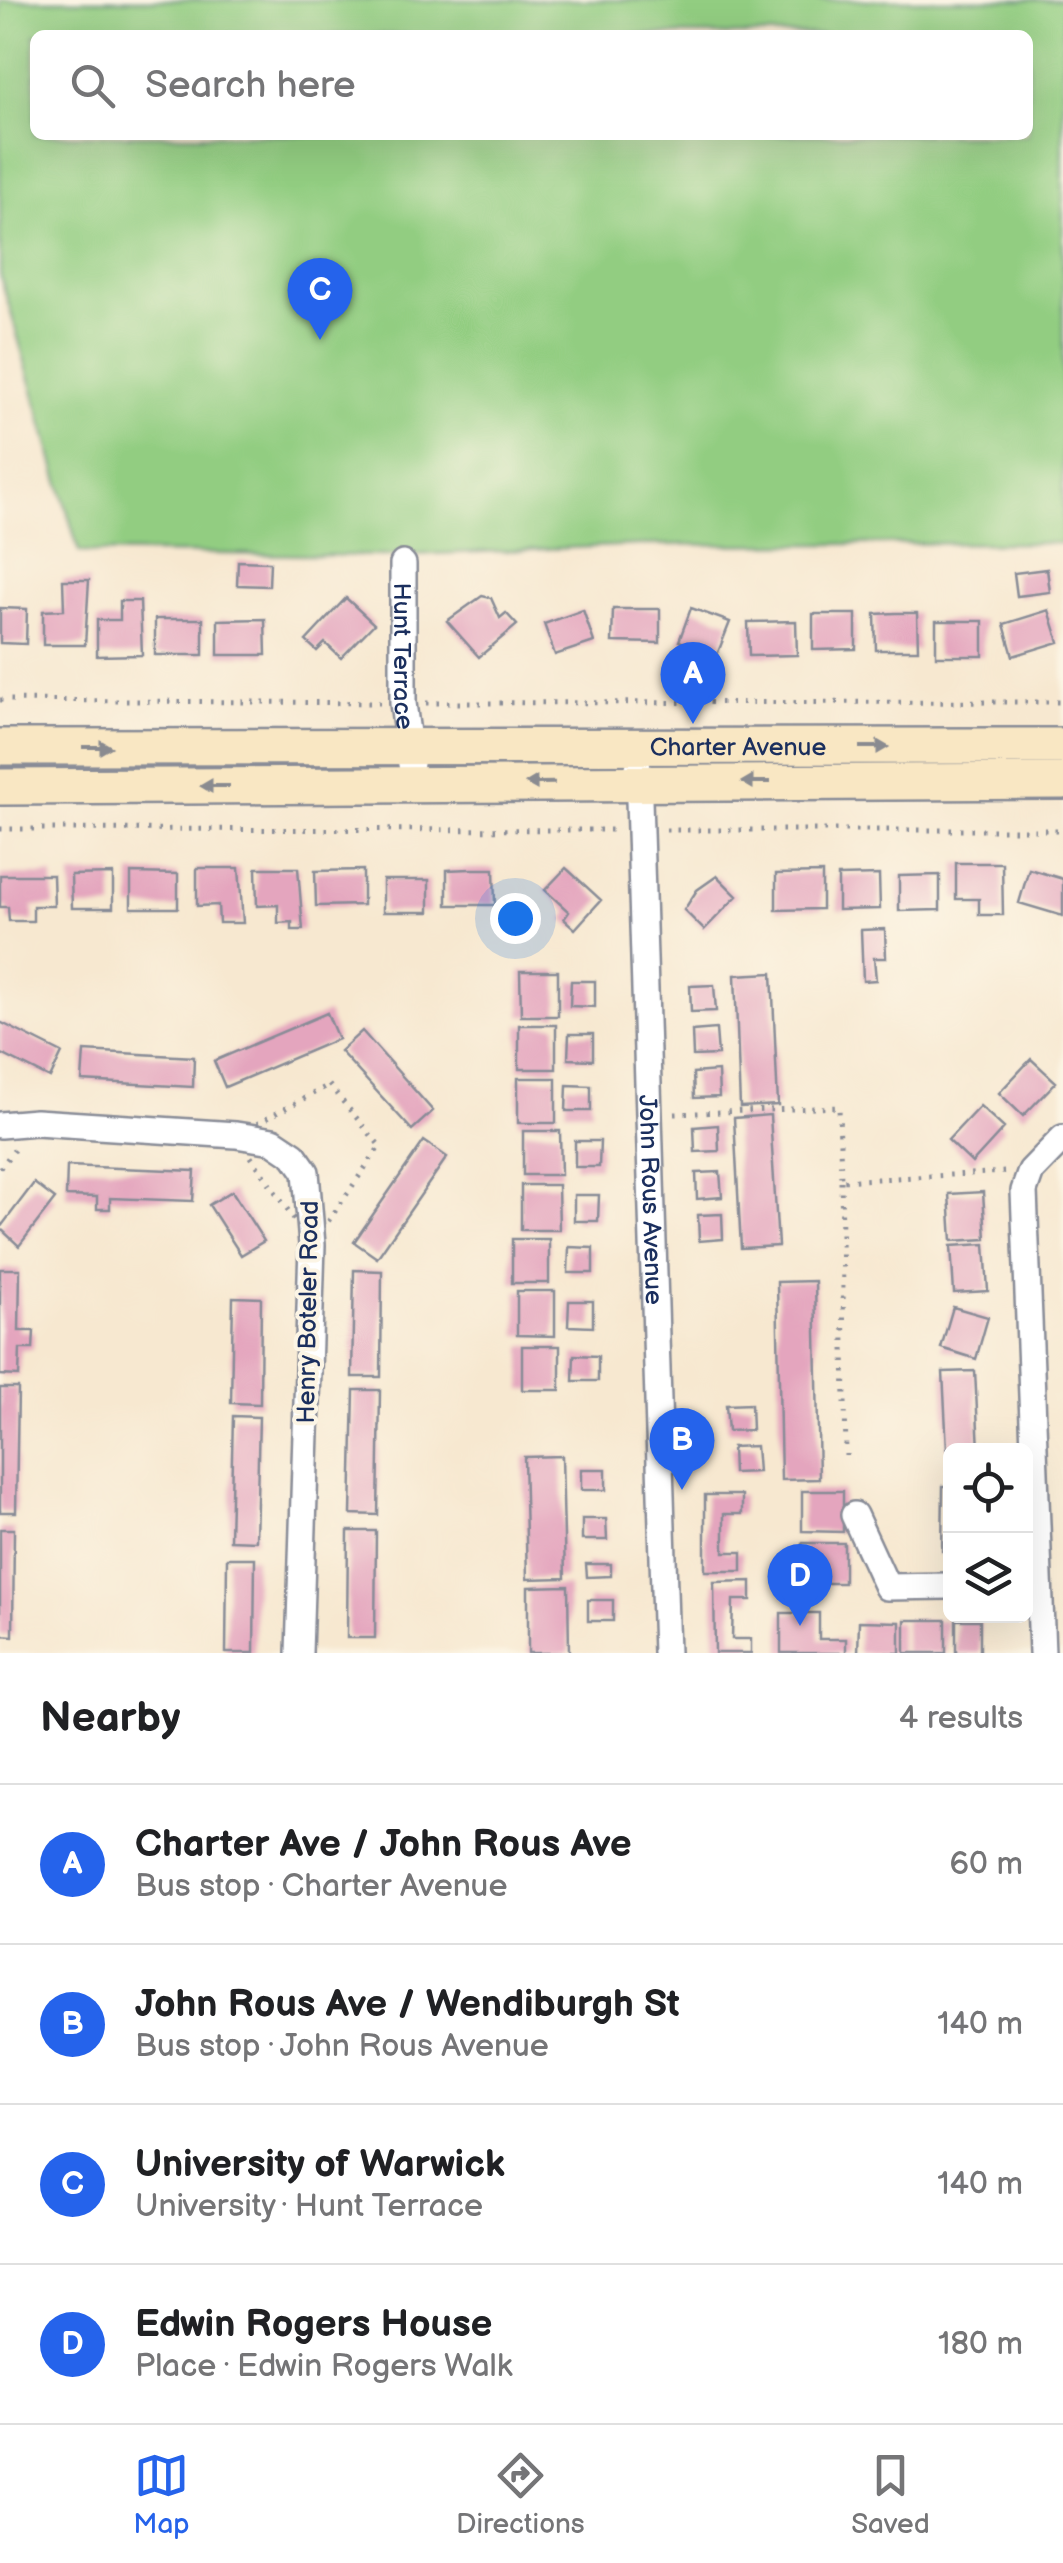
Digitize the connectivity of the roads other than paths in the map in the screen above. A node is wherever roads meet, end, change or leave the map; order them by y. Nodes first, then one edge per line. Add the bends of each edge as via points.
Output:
1 (402, 564) dead end
2 (410, 746) junction
3 (1063, 746) edge
4 (0, 747) edge
5 (637, 765) junction
6 (1063, 781) edge
7 (412, 785) junction
8 (0, 787) edge
9 (0, 1125) edge
10 (1063, 1138) edge
11 (854, 1514) dead end
12 (1031, 1533) edge
13 (943, 1586) edge
14 (1033, 1592) edge
15 (299, 1653) edge
16 (666, 1653) edge
17 (1042, 1653) edge

1 - 2 street, Hunt Terrace via 403,703
4 -> 2 street, Charter Avenue
2 - 5 street, Charter Avenue
2 - 7 street
5 -> 3 street, Charter Avenue
6 -> 5 street, Charter Avenue
5 -> 7 street, Charter Avenue
5 - 16 street, John Rous Avenue
7 -> 8 street, Charter Avenue
9 - 15 street, Henry Boteler Road via 236,1135 273,1142 306,1172 312,1246
10 - 12 street via 1031,1171 1024,1192
11 - 13 street via 887,1587
14 - 17 street

